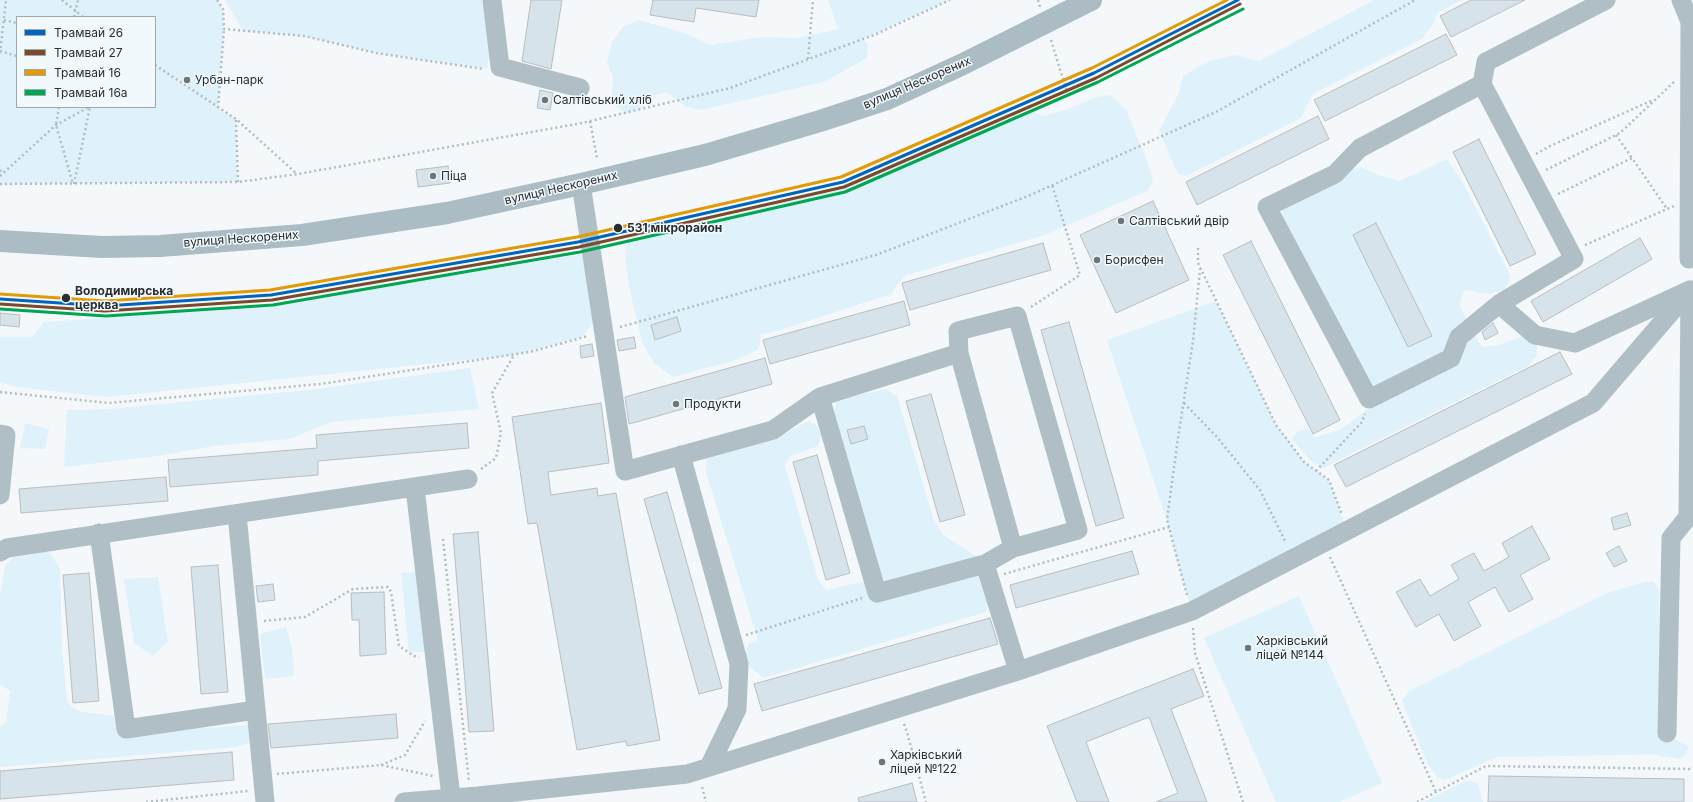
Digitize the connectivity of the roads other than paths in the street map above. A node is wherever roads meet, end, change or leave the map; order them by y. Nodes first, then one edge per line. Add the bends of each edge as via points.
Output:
1 (492, 0) edge
2 (1091, 0) edge
3 (1606, 0) edge
4 (1681, 0) edge
5 (1691, 23) edge
6 (1482, 84) junction
7 (580, 88) dead end
8 (581, 184) junction
9 (0, 241) edge
10 (1688, 259) dead end
11 (1691, 290) edge
12 (1499, 304) junction
13 (959, 353) junction
14 (820, 397) junction
15 (0, 434) edge
16 (681, 455) junction
17 (468, 479) road end
18 (415, 488) junction
19 (0, 496) edge
20 (237, 514) junction
21 (99, 533) junction
22 (1013, 548) junction
23 (0, 552) edge
24 (987, 571) junction
25 (1018, 671) junction
26 (256, 710) junction
27 (1667, 733) dead end
28 (709, 767) junction
29 (450, 788) junction
30 (264, 789) edge
31 (478, 799) edge
32 (404, 802) edge

1 - 7 lane via 500,67
2 - 8 main road, вулиця Нескорених via 887,99 705,155
3 - 6 lane via 1486,62
4 - 5 lane
5 - 10 lane
6 - 12 lane via 1574,260
6 - 12 lane via 1360,148 1335,174 1267,207 1369,399 1451,358 1459,337
8 - 9 main road, вулиця Нескорених via 447,213 302,235 160,246 102,247
8 - 16 lane via 625,471
11 - 12 lane via 1575,343 1535,335
11 - 25 lane via 1592,403 1192,611
11 - 27 lane via 1688,517 1671,538
13 - 14 lane
13 - 22 lane
13 - 22 lane via 958,331 1017,316 1078,530
14 - 16 lane via 773,430
14 - 24 lane via 877,593
15 - 19 lane via 6,435
16 - 28 lane via 739,664 738,709
17 - 18 lane
18 - 20 lane
18 - 29 lane
20 - 21 lane
20 - 26 lane
21 - 23 lane via 7,548
21 - 26 lane via 126,729
22 - 24 lane
24 - 25 lane
25 - 28 lane
26 - 30 lane
28 - 31 lane via 687,774
29 - 31 lane
29 - 32 lane

